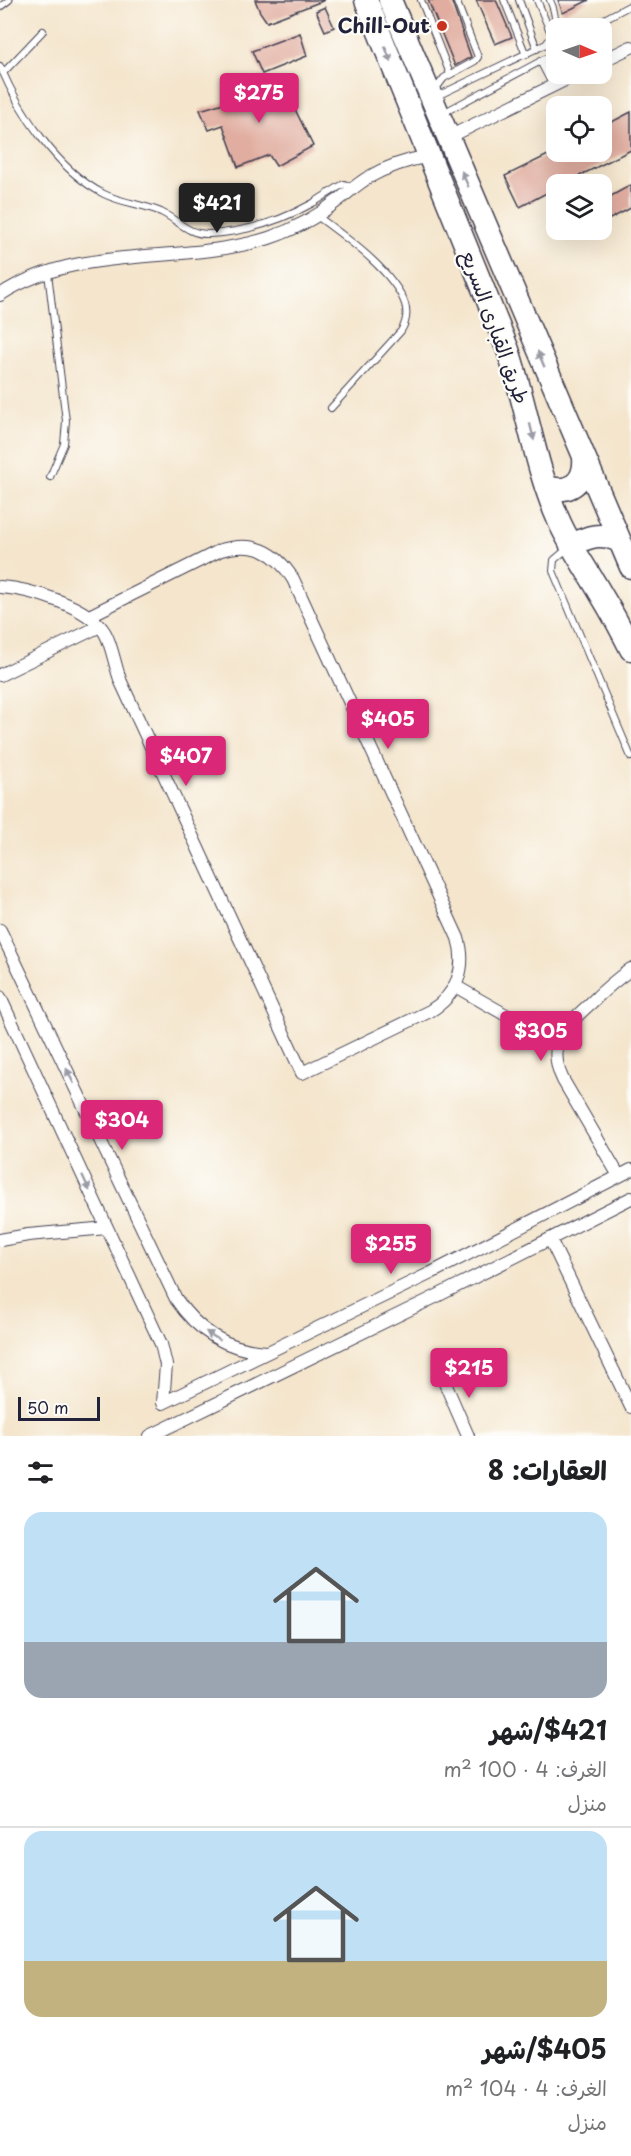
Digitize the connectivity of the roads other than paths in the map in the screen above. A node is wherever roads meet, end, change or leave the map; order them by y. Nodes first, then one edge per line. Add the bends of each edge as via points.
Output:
1 (9, 0) edge
2 (366, 0) edge
3 (421, 0) edge
4 (456, 0) edge
5 (504, 0) edge
6 (519, 0) edge
7 (537, 0) edge
8 (550, 0) edge
9 (395, 1) edge
10 (631, 5) edge
11 (0, 7) edge
12 (557, 18) edge
13 (606, 18) edge
14 (546, 22) edge
15 (43, 31) dead end
16 (546, 44) edge
17 (631, 47) edge
18 (537, 49) junction
19 (526, 55) junction
20 (612, 56) edge
21 (546, 58) edge
22 (540, 61) junction
23 (0, 66) edge
24 (3, 73) junction
25 (450, 74) junction
26 (557, 84) edge
27 (553, 86) junction
28 (435, 107) junction
29 (447, 138) junction
30 (429, 156) junction
31 (353, 188) junction
32 (316, 216) junction
33 (48, 273) junction
34 (0, 295) edge
35 (331, 408) dead end
36 (584, 458) junction
37 (50, 477) dead end
38 (546, 486) junction
39 (619, 541) junction
40 (571, 546) junction
41 (631, 567) edge
42 (0, 587) edge
43 (89, 616) junction
44 (100, 626) junction
45 (631, 649) edge
46 (0, 675) edge
47 (631, 757) edge
48 (0, 930) edge
49 (631, 969) edge
50 (455, 986) junction
51 (0, 997) edge
52 (557, 1044) junction
53 (631, 1170) edge
54 (619, 1176) junction
55 (631, 1198) edge
56 (107, 1228) junction
57 (550, 1239) junction
58 (0, 1240) edge
59 (268, 1352) junction
60 (441, 1374) dead end
61 (631, 1407) edge
62 (150, 1436) edge
63 (468, 1436) edge

1 - 11 lane
2 -> 30 highway, طريق القبارى السريع
3 - 25 lane via 449,61
4 - 25 lane via 478,55 477,60
5 - 19 lane
6 - 18 lane
7 - 14 lane
8 - 12 lane
9 - 28 highway, طريق القبارى السريع
10 - 13 lane
15 - 24 lane
16 - 18 lane
17 - 20 street
18 - 19 lane
19 - 28 lane
21 - 22 lane
22 - 27 lane
22 - 28 lane
23 - 24 lane
24 - 31 lane via 33,126 82,180 114,199 161,212 191,232 207,234 251,228 295,212 344,184
25 - 28 lane via 438,84
26 - 27 street
27 - 29 street
28 - 29 highway, طريق القبارى السريع
36 -> 29 highway, طريق القبارى السريع
30 - 31 street via 384,169
30 -> 38 highway, طريق القبارى السريع via 508,350
31 - 32 street
32 - 33 street via 249,244 103,260
32 - 35 lane via 381,269 407,312 401,331
33 - 34 street
33 - 37 lane via 66,421 64,444
36 - 38 highway via 585,467 578,482 562,490
36 - 39 highway, طريق القبارى السريع
38 - 40 highway, طريق القبارى السريع
39 - 40 highway via 598,535
39 - 41 highway, طريق القبارى السريع
40 - 45 highway, طريق القبارى السريع
40 - 47 lane via 554,560 553,571
42 - 43 street via 39,595
43 - 44 street
43 - 50 street via 234,546 263,550 286,567 458,938 461,968
44 - 46 street
44 - 50 street via 107,636 121,682 302,1073 430,1011
59 -> 48 street via 237,1348 208,1334 176,1299
49 - 52 street via 567,1025
50 - 52 street
51 -> 56 street
52 - 54 street via 556,1059 563,1080
53 - 54 street
54 - 59 street
55 - 57 street
56 - 58 street
56 - 59 street via 164,1354 163,1403
57 - 61 street
57 - 62 street
60 - 63 street

